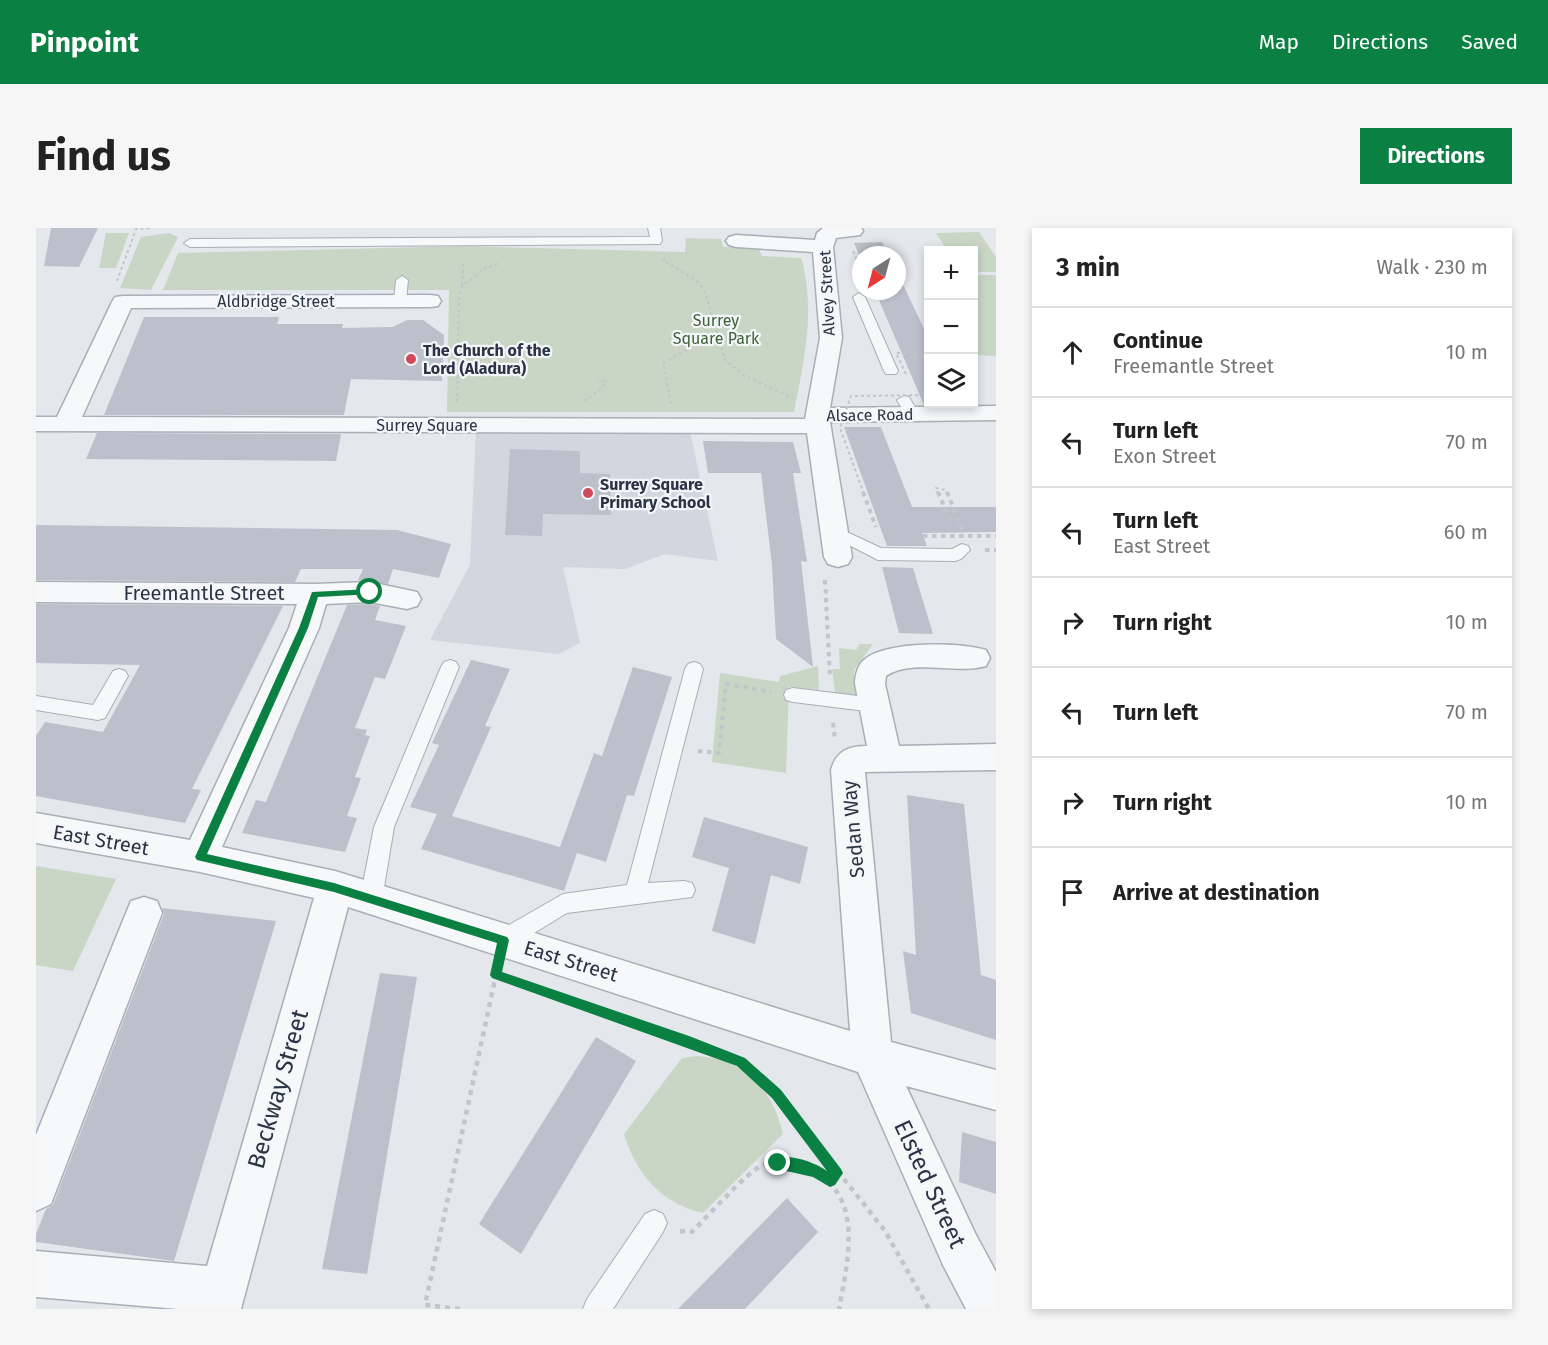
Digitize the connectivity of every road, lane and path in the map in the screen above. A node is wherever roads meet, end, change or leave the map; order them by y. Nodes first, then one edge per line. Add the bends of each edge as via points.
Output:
1 (152, 228) edge
2 (654, 228) edge
3 (853, 231) dead end
4 (656, 241) junction
5 (736, 241) dead end
6 (190, 243) dead end
7 (823, 247) junction
8 (501, 262) dead end
9 (459, 300) junction
10 (860, 300) edge
11 (430, 301) joint
12 (123, 302) junction
13 (718, 342) junction
14 (924, 354) edge
15 (924, 355) edge
16 (910, 357) dead end
17 (891, 371) dead end
18 (906, 374) dead end
19 (599, 382) dead end
20 (924, 395) edge
21 (576, 404) dead end
22 (792, 405) dead end
23 (457, 407) dead end
24 (996, 413) edge
25 (817, 421) junction
26 (36, 424) edge
27 (66, 424) junction
28 (676, 425) junction
29 (951, 525) dead end
30 (876, 527) dead end
31 (923, 536) dead end
32 (996, 536) edge
33 (963, 543) junction
34 (833, 557) junction
35 (36, 592) edge
36 (315, 594) junction
37 (407, 599) dead end
38 (975, 657) dead end
39 (450, 667) dead end
40 (694, 669) dead end
41 (119, 675) dead end
42 (793, 695) joint
43 (830, 700) junction
44 (36, 703) edge
45 (874, 705) junction
46 (673, 748) junction
47 (996, 757) edge
48 (886, 759) junction
49 (36, 828) edge
50 (200, 857) junction
51 (684, 890) dead end
52 (353, 893) junction
53 (636, 893) junction
54 (144, 913) dead end
55 (500, 957) junction
56 (872, 1057) junction
57 (996, 1090) edge
58 (837, 1173) junction
59 (830, 1181) junction
60 (36, 1189) edge
61 (654, 1223) joint
62 (36, 1274) edge
63 (220, 1300) edge
64 (460, 1309) edge
65 (597, 1309) edge
66 (839, 1309) edge
67 (929, 1309) edge
68 (991, 1309) edge

1 - 12 path via 136,229 114,291
2 - 4 lane
3 - 7 street, Alvey Street via 827,233
4 - 6 lane
4 - 13 path via 668,252 663,260 697,281 705,292
5 - 7 street
7 - 25 street, Alvey Street via 831,338
8 - 9 path via 462,286
9 - 11 path
9 - 23 path
10 - 17 lane
11 - 12 street, Aldbridge Street via 401,290
12 - 27 street
13 - 22 path via 725,360 735,369 793,398
13 - 28 path via 690,348 663,363
14 - 18 path, bridge via 896,353
15 - 16 path
19 - 21 path via 606,381 594,395
20 - 30 path, bridge via 851,396 840,428
24 - 25 street, Alsace Road via 908,407
25 - 28 street, Surrey Square
25 - 34 street, Alvey Street
26 - 27 street, Surrey Square
27 - 28 street, Surrey Square
29 - 33 path via 936,488 945,490
31 - 33 path, bridge
32 - 33 path, bridge
33 - 34 lane via 955,555 878,554 849,538
34 - 43 path
35 - 36 street, Freemantle Street
36 - 37 street, Freemantle Street via 370,592
36 - 50 street via 304,628
38 - 45 street via 892,659 876,666 870,675
39 - 52 lane
40 - 46 lane
41 - 44 lane via 98,712
42 - 43 lane
42 - 46 path via 726,684 719,753
43 - 45 lane
45 - 48 street
46 - 53 lane
47 - 48 street
48 - 56 street, Sedan Way via 855,759 848,770
49 - 50 street, East Street
50 - 52 street, East Street
51 - 53 lane
52 - 55 street, East Street
52 - 63 street, Beckway Street
53 - 55 lane via 563,904
54 - 60 street
55 - 56 street, East Street
55 - 58 path via 741,1062 777,1094
55 - 64 path via 425,1305
56 - 57 street, East Street
56 - 68 street, Elsted Street via 959,1249
58 - 59 path
58 - 67 path via 885,1231
59 - 61 path via 799,1166 759,1166 692,1232 671,1231
59 - 66 path via 843,1199 850,1232
61 - 65 lane
62 - 63 street, Beckway Street

